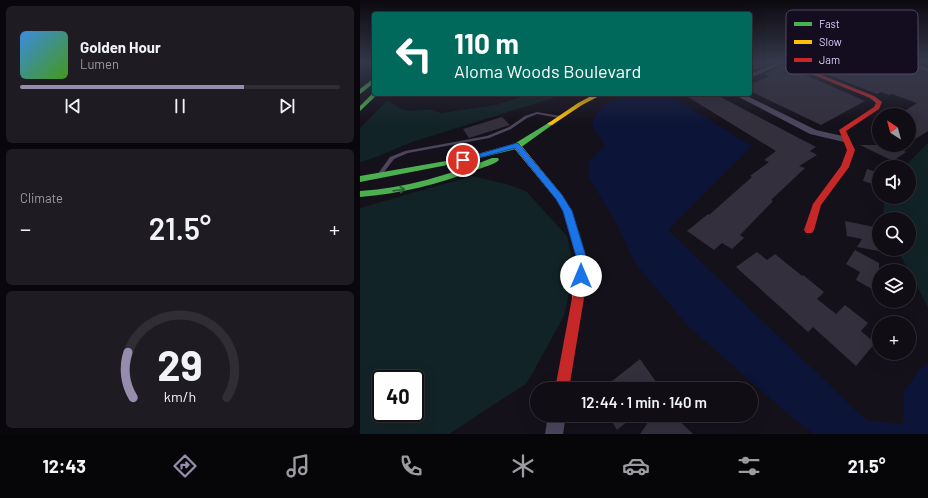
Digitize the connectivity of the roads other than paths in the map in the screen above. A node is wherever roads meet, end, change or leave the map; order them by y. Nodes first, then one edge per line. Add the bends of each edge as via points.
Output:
1 (371, 82) edge
2 (835, 82) edge
3 (360, 92) edge
4 (373, 96) edge
5 (596, 96) edge
6 (741, 96) edge
7 (360, 109) edge
8 (560, 117) junction
9 (844, 139) junction
10 (517, 146) junction
11 (379, 175) junction
12 (360, 178) edge
13 (360, 194) edge
14 (809, 230) dead end
15 (563, 382) edge
16 (556, 422) edge
17 (554, 434) edge

1 - 3 street
2 - 9 street via 879,102 877,108 842,130
4 - 7 street
5 - 8 street
6 - 9 street via 808,130
8 - 10 street
8 - 11 lane via 537,113 488,137 407,152 392,158
9 - 14 street via 851,150 845,168 817,204
10 - 11 street
13 -> 10 street via 406,188 459,175 506,155
10 - 15 street via 559,197 567,211 583,263
11 - 12 street
16 - 17 street

